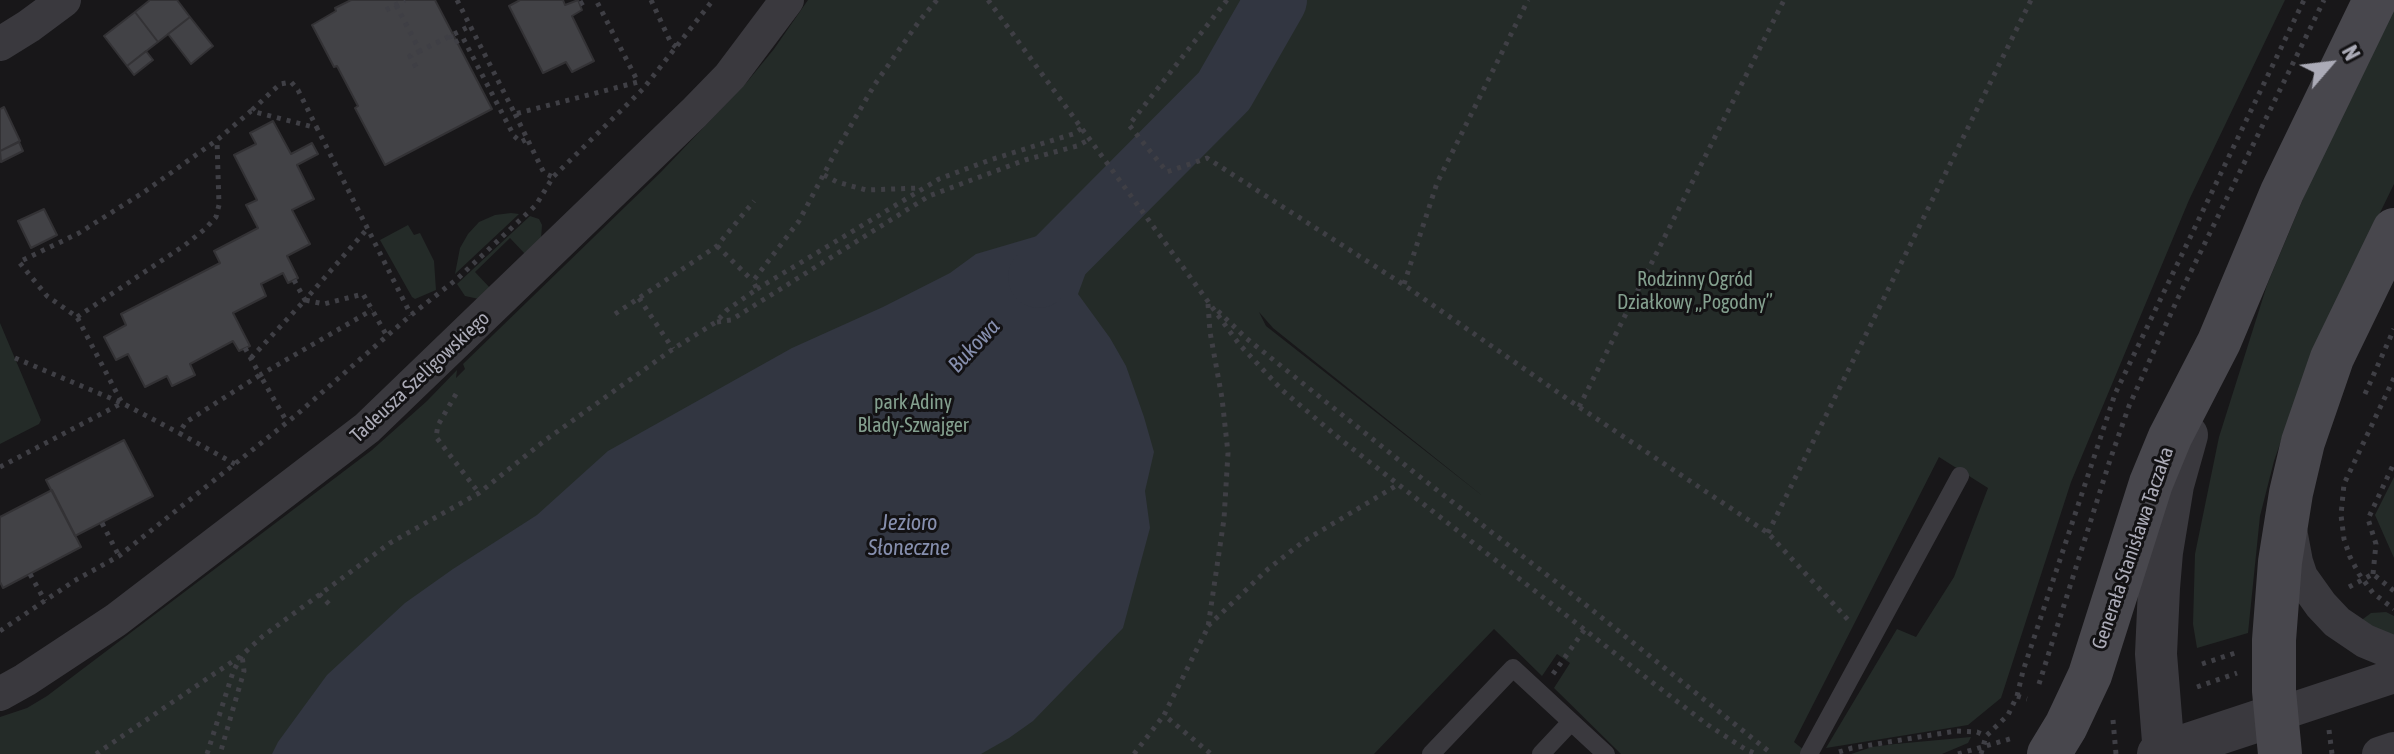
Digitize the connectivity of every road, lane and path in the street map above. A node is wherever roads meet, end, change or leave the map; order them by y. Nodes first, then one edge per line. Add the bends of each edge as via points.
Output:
1 (64, 0) edge
2 (405, 0) edge
3 (457, 0) edge
4 (587, 0) edge
5 (596, 0) edge
6 (651, 0) edge
7 (713, 0) edge
8 (787, 0) edge
9 (937, 0) edge
10 (988, 0) edge
11 (1227, 0) edge
12 (1528, 0) edge
13 (1784, 0) edge
14 (2031, 0) edge
15 (2304, 0) edge
16 (2324, 0) edge
17 (2375, 0) edge
18 (580, 4) dead end
19 (396, 5) junction
20 (386, 10) dead end
21 (470, 26) junction
22 (450, 35) junction
23 (0, 44) edge
24 (676, 47) junction
25 (420, 51) junction
26 (416, 67) dead end
27 (638, 82) junction
28 (643, 89) junction
29 (251, 111) junction
30 (515, 114) junction
31 (317, 128) junction
32 (1082, 128) junction
33 (527, 139) junction
34 (1090, 139) junction
35 (217, 140) junction
36 (824, 175) junction
37 (553, 177) junction
38 (882, 178) dead end
39 (920, 188) junction
40 (881, 189) junction
41 (754, 201) dead end
42 (739, 206) dead end
43 (745, 211) junction
44 (368, 228) junction
45 (721, 228) dead end
46 (2394, 230) edge
47 (728, 233) junction
48 (717, 246) junction
49 (294, 280) dead end
50 (753, 281) junction
51 (1404, 285) junction
52 (757, 289) junction
53 (639, 298) junction
54 (305, 300) junction
55 (1208, 303) junction
56 (372, 310) junction
57 (615, 314) dead end
58 (411, 315) junction
59 (77, 317) junction
60 (716, 322) junction
61 (387, 336) junction
62 (2219, 342) junction
63 (245, 348) dead end
64 (673, 349) junction
65 (15, 358) dead end
66 (251, 358) junction
67 (260, 375) junction
68 (2394, 378) edge
69 (122, 403) junction
70 (1579, 407) junction
71 (287, 422) junction
72 (179, 433) junction
73 (440, 442) dead end
74 (2394, 463) edge
75 (235, 464) junction
76 (0, 467) edge
77 (1960, 476) dead end
78 (1399, 484) junction
79 (479, 493) junction
80 (2291, 493) junction
81 (102, 523) dead end
82 (1768, 533) junction
83 (119, 556) junction
84 (30, 574) dead end
85 (2373, 574) junction
86 (2360, 580) junction
87 (2394, 591) edge
88 (319, 594) junction
89 (45, 601) junction
90 (330, 605) dead end
91 (2394, 609) edge
92 (1208, 627) junction
93 (1585, 629) junction
94 (0, 631) edge
95 (1870, 643) junction
96 (2241, 651) dead end
97 (2394, 653) edge
98 (242, 655) junction
99 (2202, 664) dead end
100 (2248, 669) dead end
101 (2394, 676) edge
102 (2210, 683) dead end
103 (2038, 687) dead end
104 (1539, 692) junction
105 (0, 694) edge
106 (2017, 696) junction
107 (2027, 699) dead end
108 (1164, 715) junction
109 (1571, 722) junction
110 (2330, 734) dead end
111 (2278, 735) edge
112 (1986, 736) junction
113 (2115, 743) dead end
114 (2038, 744) edge
115 (1984, 746) junction
116 (2394, 749) edge
117 (1744, 751) edge
118 (2162, 753) edge
119 (96, 754) edge
120 (207, 754) edge
121 (220, 754) edge
122 (1134, 754) edge
123 (1211, 754) edge
124 (1431, 754) edge
125 (1541, 754) edge
126 (1606, 754) edge
127 (1756, 754) edge
128 (1772, 754) edge
129 (1809, 754) edge
130 (1834, 754) edge
131 (1958, 754) edge
132 (1981, 754) edge
133 (2116, 754) edge
134 (2332, 754) edge
135 (2379, 754) edge

1 - 23 street
2 - 19 path
3 - 21 path
4 - 18 path
5 - 27 path
6 - 24 path
7 - 24 path
8 - 105 street, Tadeusza Szeligowskiego via 730,76 685,123 367,428 116,620
9 - 36 path via 875,84
10 - 32 path
11 - 51 path via 1129,125 1167,172 1207,158
12 - 51 path via 1437,183
13 - 70 path
14 - 82 path
15 - 106 path via 2115,394
16 - 103 path via 2129,406
17 - 62 main road, Generała Stanisława Taczaka via 2282,192
19 - 20 path
19 - 25 path
21 - 22 path
21 - 30 path
22 - 25 path
22 - 33 path via 454,43 463,38 514,136 521,142
24 - 28 path
25 - 26 path via 410,56
27 - 28 path
27 - 30 path
28 - 37 path
29 - 31 path
29 - 31 path via 280,84 291,82
29 - 35 path
30 - 33 path
31 - 44 path
32 - 34 path
32 - 39 path
33 - 37 path via 544,173
34 - 55 path
34 - 60 path via 929,196 731,320
35 - 59 path via 216,217 185,245
35 - 59 path via 79,233 19,262 47,296
36 - 40 path via 855,188
36 - 50 path via 799,221
37 - 58 path via 536,205
38 - 40 path
39 - 40 path
39 - 52 path
41 - 43 path
42 - 43 path
43 - 47 path
44 - 54 path
44 - 58 path
45 - 47 path
46 - 80 main road via 2332,358
47 - 48 path
48 - 50 path
48 - 53 path
49 - 54 path
50 - 52 path
51 - 70 path
52 - 60 path
53 - 57 path
53 - 64 path
54 - 56 path via 324,304 363,294
54 - 66 path
55 - 78 path via 1282,390
55 - 92 path via 1228,453
55 - 128 path
56 - 61 path
56 - 67 path
58 - 61 path
59 - 69 path
60 - 64 path
61 - 71 path
62 - 114 main road, Generała Stanisława Taczaka via 2151,483 2090,675 2066,726
62 - 118 street, Generała Stanisława Taczaka via 2181,452 2162,552 2156,654
63 - 66 path
64 - 79 path
65 - 69 path
66 - 67 path
67 - 71 path
67 - 72 path via 186,422
68 - 86 path via 2344,484 2344,539
69 - 72 path
69 - 76 path
70 - 82 path
71 - 75 path
72 - 75 path
73 - 79 path
74 - 85 path via 2368,519 2376,544
75 - 83 path
77 - 95 lane
78 - 92 path via 1304,541
78 - 93 path
79 - 88 path via 390,543
80 - 97 street via 2290,528 2307,586 2337,622
80 - 111 main road via 2276,603
81 - 83 path
82 - 95 path
83 - 89 path
84 - 89 path
85 - 86 path
85 - 87 path
86 - 91 path
88 - 90 path
88 - 98 path
89 - 94 path
92 - 108 path
93 - 104 path
93 - 117 path
95 - 129 lane
96 - 99 path
98 - 119 path
98 - 120 path
98 - 121 path via 244,671
100 - 102 path
101 - 111 street
104 - 109 lane
104 - 124 lane via 1513,668
106 - 107 path
106 - 112 path via 2008,715
108 - 122 path
108 - 123 path
109 - 125 lane
109 - 126 lane
110 - 134 path
111 - 118 street
112 - 115 path
112 - 130 path via 1956,731
113 - 133 path
114 - 115 path
115 - 131 path
115 - 132 path
116 - 135 street
117 - 127 path

